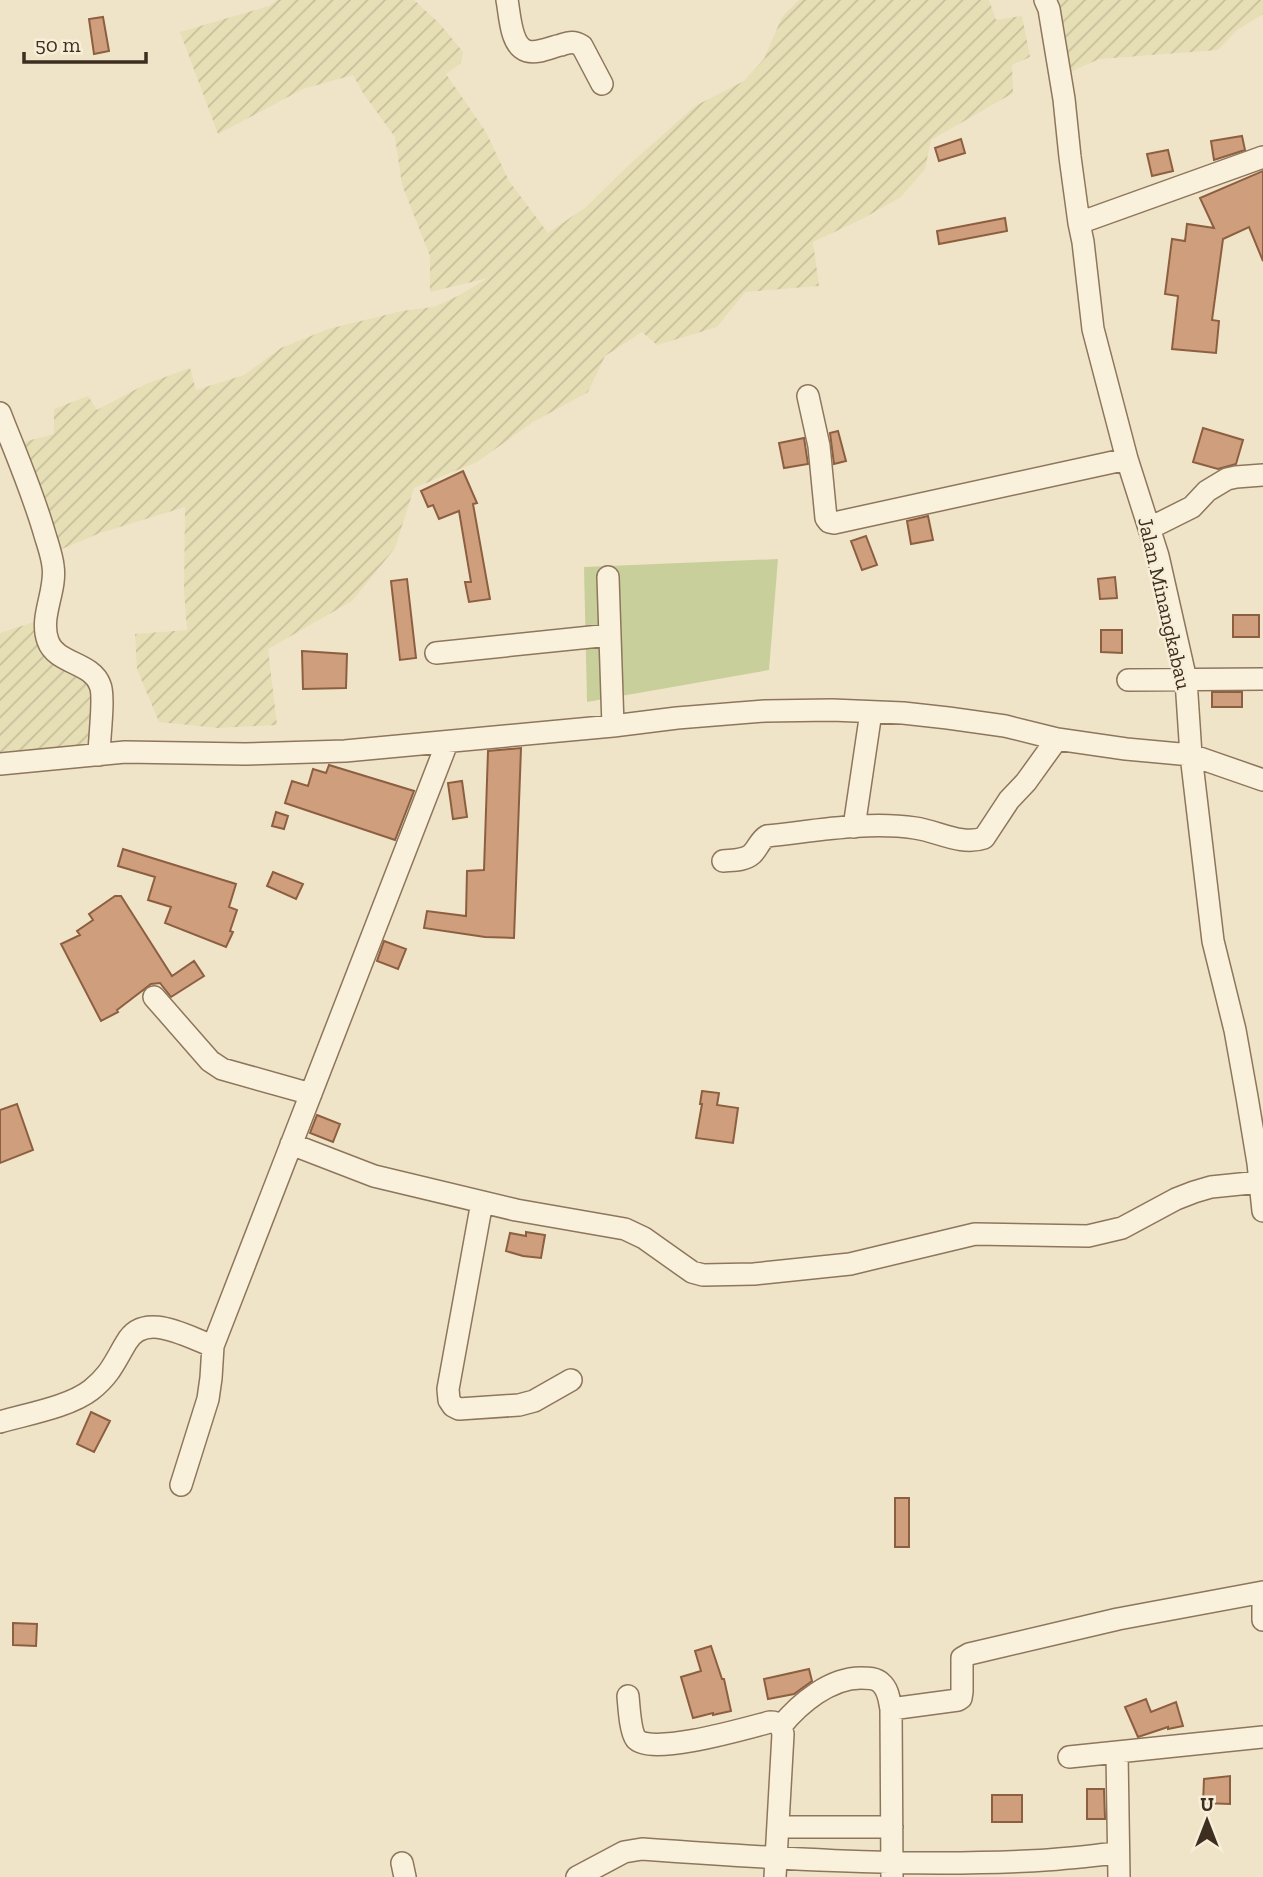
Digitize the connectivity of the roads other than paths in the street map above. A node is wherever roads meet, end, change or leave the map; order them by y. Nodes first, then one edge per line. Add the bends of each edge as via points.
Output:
1 (507, 0) edge
2 (1045, 0) edge
3 (602, 84) dead end
4 (1263, 157) edge
5 (1079, 223) junction
6 (808, 396) dead end
7 (0, 413) edge
8 (1128, 459) junction
9 (1263, 475) edge
10 (1150, 528) junction
11 (608, 577) dead end
12 (610, 635) junction
13 (436, 653) dead end
14 (1263, 679) edge
15 (1128, 680) dead end
16 (1186, 680) junction
17 (871, 712) junction
18 (613, 726) junction
19 (1057, 739) junction
20 (447, 743) junction
21 (99, 755) junction
22 (1191, 755) junction
23 (0, 764) edge
24 (1263, 780) edge
25 (854, 827) junction
26 (723, 862) dead end
27 (154, 997) dead end
28 (310, 1094) junction
29 (291, 1144) junction
30 (1260, 1182) junction
31 (482, 1202) junction
32 (1263, 1211) edge
33 (213, 1346) junction
34 (571, 1380) dead end
35 (0, 1422) edge
36 (181, 1485) dead end
37 (1263, 1592) edge
38 (1263, 1606) edge
39 (1263, 1620) edge
40 (628, 1696) dead end
41 (891, 1709) junction
42 (781, 1726) junction
43 (1263, 1737) edge
44 (1117, 1753) junction
45 (1069, 1757) dead end
46 (778, 1827) junction
47 (892, 1827) junction
48 (1118, 1853) junction
49 (776, 1868) edge
50 (892, 1870) edge
51 (577, 1877) edge
52 (1119, 1877) edge

1 - 3 street via 519,45 537,51 579,43
2 - 5 street, Jalan Minangkabau via 1064,99
4 - 5 street
5 - 8 street, Jalan Minangkabau via 1093,328
6 - 8 street via 827,517 834,523
7 - 21 street via 54,568 46,618 48,643 100,684
8 - 10 street, Jalan Minangkabau
9 - 10 street via 1227,479 1192,507
10 - 16 street, Jalan Minangkabau
11 - 12 street
12 - 13 street
12 - 18 street
14 - 16 street
15 - 16 street
16 - 22 street, Jalan Minangkabau
17 - 18 street via 765,711
17 - 19 street via 1005,726
17 - 25 street
18 - 20 street
19 - 22 street
19 - 25 street via 984,838 962,840 906,827
20 - 21 street via 320,752
20 - 28 street
21 - 23 street
22 - 24 street
22 - 30 street, Jalan Minangkabau via 1213,941 1235,1030
25 - 26 street via 767,836 747,857
27 - 28 street via 222,1069
28 - 29 street
29 - 31 street via 374,1176
29 - 33 street
30 - 31 street via 1194,1192 1122,1228 1097,1234 975,1234 850,1264 754,1274 703,1275 625,1229
30 - 32 street, Jalan Minangkabau
31 - 34 street via 449,1400 459,1409 519,1405
33 - 35 street via 147,1327 132,1334 102,1381 80,1398
33 - 36 street via 208,1399
37 - 41 street via 1118,1619 969,1654 962,1658 961,1698
38 - 39 street
40 - 42 street via 634,1734 646,1744 707,1738 770,1722
41 - 42 street via 880,1682 852,1678 824,1690
41 - 47 street
42 - 46 street
43 - 44 street
44 - 45 street
44 - 48 street
46 - 47 street
46 - 49 street
47 - 50 street
48 - 50 street
48 - 52 street
49 - 50 street
49 - 51 street via 634,1849

